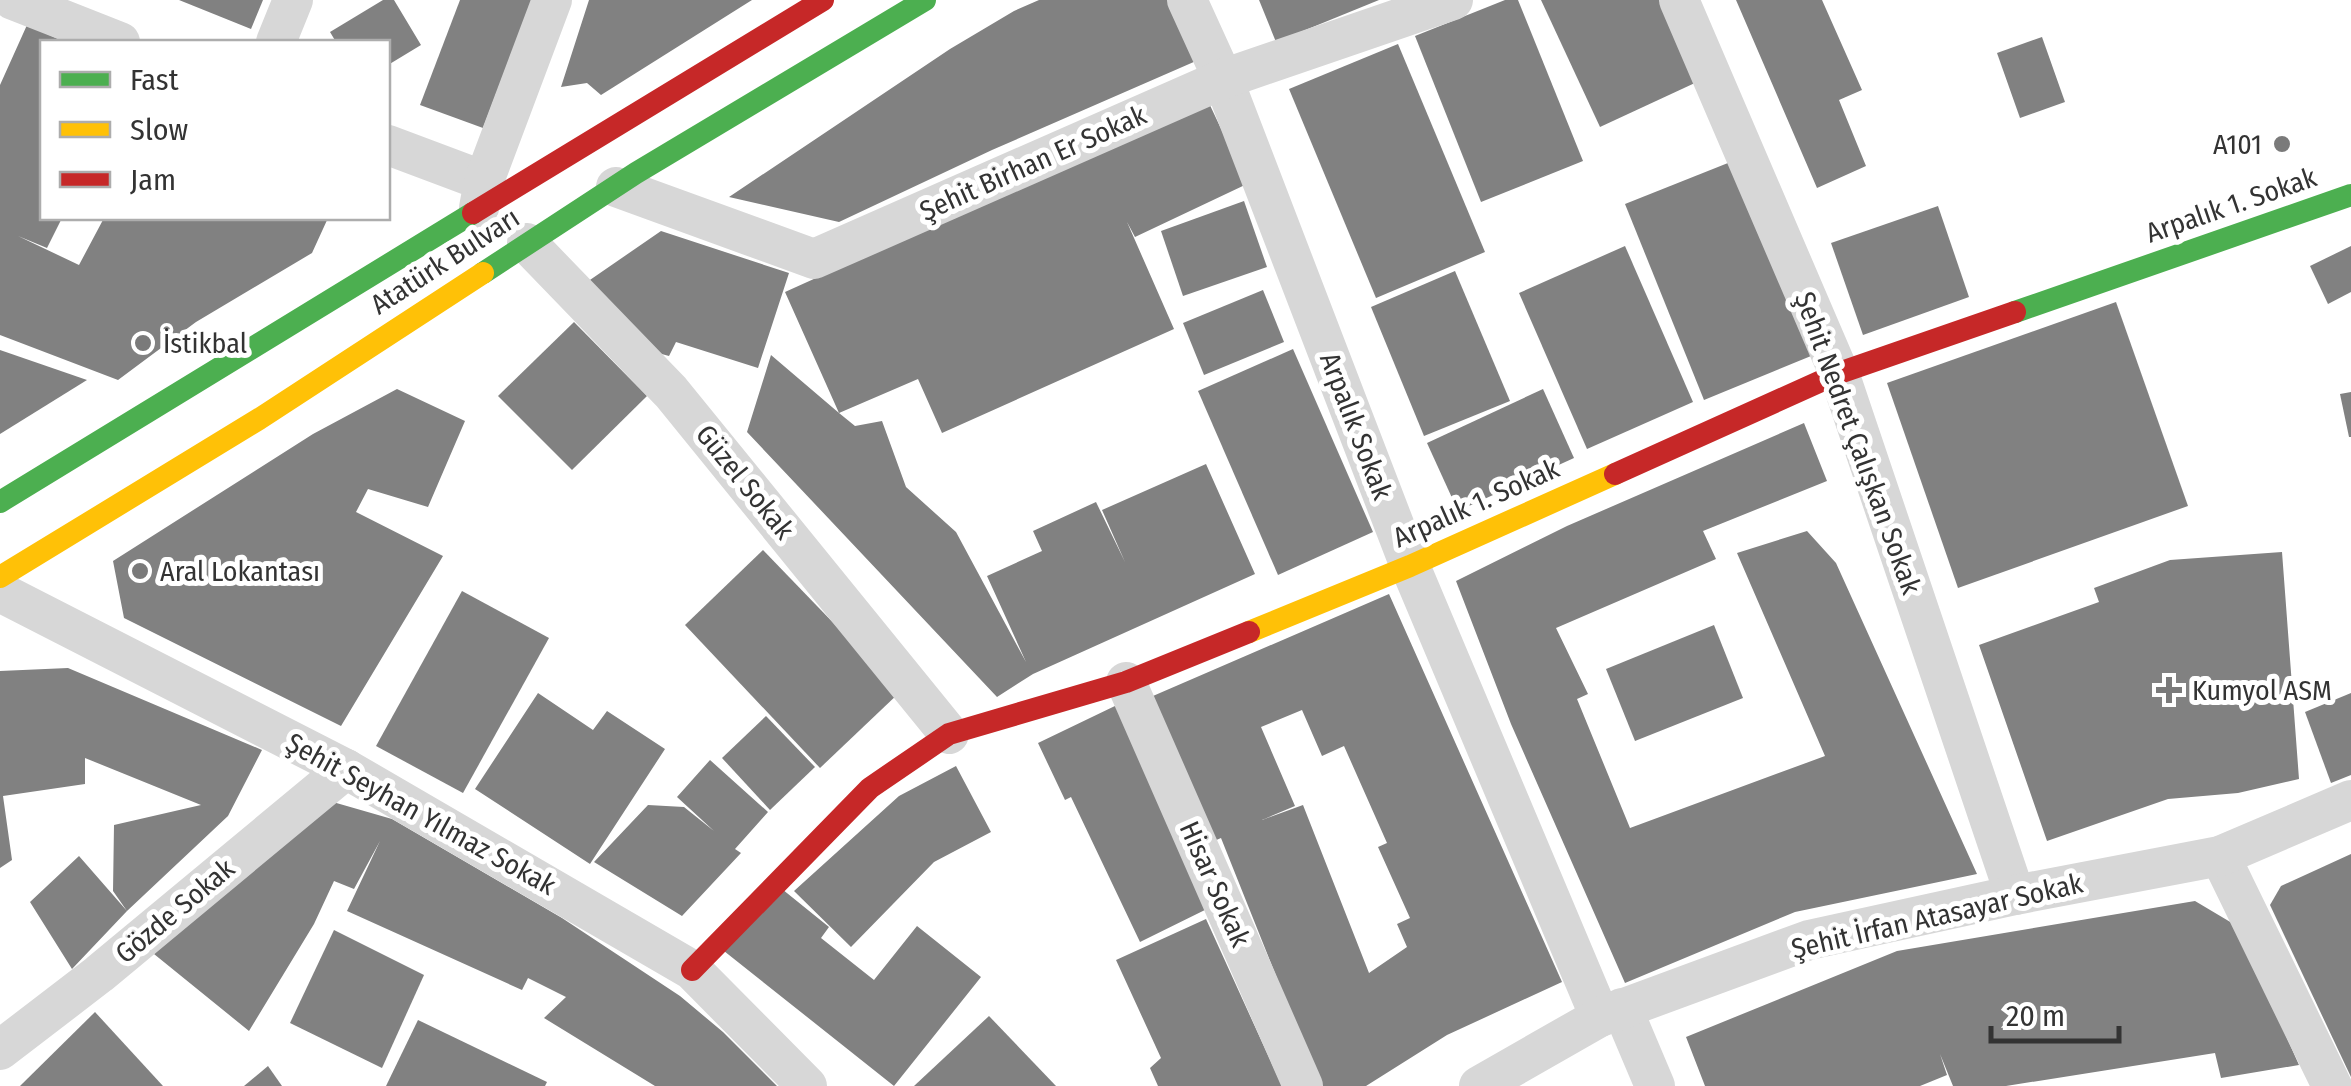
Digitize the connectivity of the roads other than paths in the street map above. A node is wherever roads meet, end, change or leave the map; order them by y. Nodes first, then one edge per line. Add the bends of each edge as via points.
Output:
1 (13, 0) edge
2 (293, 0) edge
3 (552, 0) edge
4 (823, 0) edge
5 (925, 0) edge
6 (1187, 0) edge
7 (1453, 0) edge
8 (1679, 0) edge
9 (775, 16) edge
10 (115, 40) edge
11 (277, 40) edge
12 (1223, 80) junction
13 (390, 146) edge
14 (616, 186) junction
15 (481, 194) junction
16 (2351, 195) edge
17 (526, 243) junction
18 (1839, 372) junction
19 (0, 502) edge
20 (1410, 566) junction
21 (0, 577) edge
22 (0, 592) edge
23 (1126, 682) junction
24 (950, 734) junction
25 (346, 768) junction
26 (2351, 800) edge
27 (2220, 856) junction
28 (2015, 894) junction
29 (692, 970) junction
30 (1611, 1012) junction
31 (0, 1050) edge
32 (807, 1086) edge
33 (1303, 1086) edge
34 (1479, 1086) edge
35 (1656, 1086) edge
36 (2332, 1086) edge

1 - 10 street
2 - 11 street
3 - 15 street
4 - 9 main road, Atatürk Bulvarı
5 - 14 main road, Atatürk Bulvarı
6 - 12 street, Arpalık Sokak
7 - 12 street, Şehit Birhan Er Sokak
8 - 18 street, Şehit Nedret Çalışkan Sokak
9 - 15 main road, Atatürk Bulvarı
12 - 14 street, Şehit Birhan Er Sokak via 814,259
12 - 20 street, Arpalık Sokak
13 - 15 street
14 - 17 main road, Atatürk Bulvarı
15 - 19 main road, Atatürk Bulvarı
16 - 18 main road, Arpalık 1. Sokak
17 - 21 main road, Atatürk Bulvarı via 259,420
17 - 24 street, Güzel Sokak via 671,392
18 - 20 main road, Arpalık 1. Sokak
18 - 28 street, Şehit Nedret Çalışkan Sokak
20 - 23 main road, Arpalık 1. Sokak
20 - 30 street, Arpalık Sokak
22 - 25 street, Şehit Seyhan Yılmaz Sokak
23 - 24 main road, Arpalık 1. Sokak
23 - 33 street, Hisar Sokak
24 - 29 main road, Arpalık 1. Sokak via 870,788
25 - 29 street, Şehit Seyhan Yılmaz Sokak
25 - 31 street, Gözde Sokak
26 - 27 street, Şehit İrfan Atasayar Sokak
27 - 28 street, Şehit İrfan Atasayar Sokak
27 - 36 street
28 - 30 street, Şehit İrfan Atasayar Sokak via 1809,940
29 - 32 street, Şehit Seyhan Yılmaz Sokak
30 - 34 street, Şehit İrfan Atasayar Sokak
30 - 35 street, Arpalık Sokak

